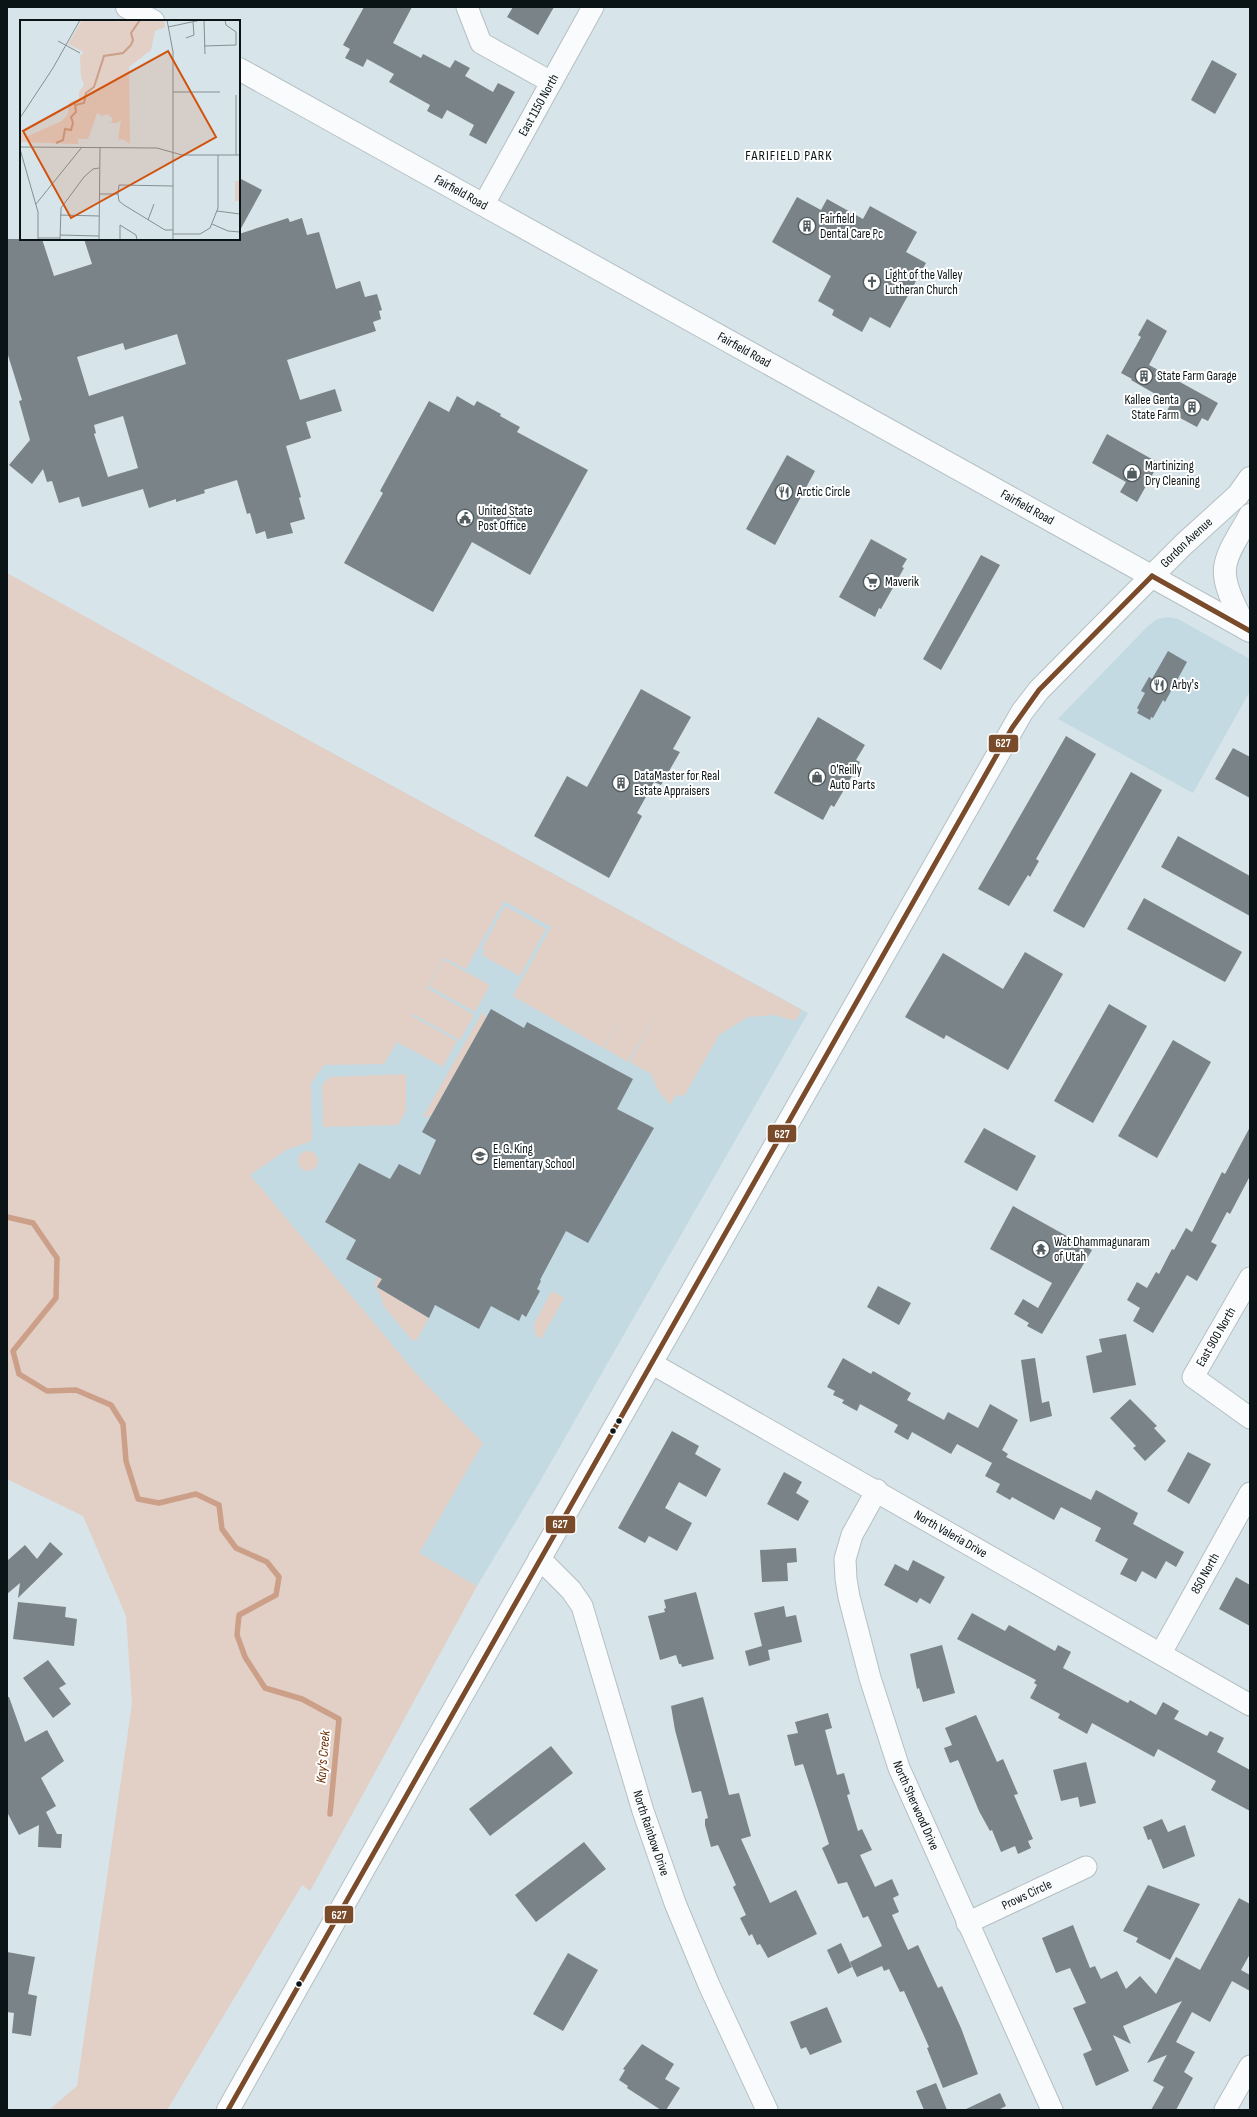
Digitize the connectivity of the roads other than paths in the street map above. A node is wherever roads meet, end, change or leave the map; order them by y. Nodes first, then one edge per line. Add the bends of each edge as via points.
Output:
1 (127, 7) edge
2 (467, 7) edge
3 (593, 7) edge
4 (151, 20) edge
5 (240, 70) edge
6 (551, 82) junction
7 (484, 204) junction
8 (1250, 478) edge
9 (1250, 515) edge
10 (1152, 576) junction
11 (1248, 630) edge
12 (1250, 1278) edge
13 (651, 1363) junction
14 (1250, 1418) edge
15 (876, 1490) junction
16 (1250, 1493) edge
17 (540, 1558) junction
18 (1161, 1653) junction
19 (1250, 1705) edge
20 (1086, 1867) dead end
21 (967, 1923) junction
22 (1250, 2066) edge
23 (228, 2110) edge
24 (767, 2110) edge
25 (1052, 2110) edge
26 (1225, 2110) edge

1 - 4 main road
2 - 6 street via 482,43
3 - 6 street, East 1150 North
5 - 7 main road, Fairfield Road
6 - 7 street, East 1150 North
7 - 10 main road, Fairfield Road
8 - 10 main road, Gordon Avenue via 1238,495
9 - 11 main road via 1230,552 1225,569 1227,584
10 - 11 main road, Fairfield Road
10 - 13 main road, Gordon Avenue via 1039,690 1022,712
12 - 14 street, East 900 North via 1194,1377
13 - 15 street, North Valeria Drive
13 - 17 main road, Gordon Avenue
15 - 18 street, North Valeria Drive
15 - 21 street, North Sherwood Drive via 847,1549 845,1570 849,1597 870,1678 898,1768
16 - 18 street, 850 North
17 - 23 main road, Gordon Avenue
17 - 24 street, North Rainbow Drive via 571,1590 582,1606 639,1797 675,1903 709,1985
18 - 19 street, North Valeria Drive
20 - 21 street, Prows Circle
21 - 25 street, North Sherwood Drive
22 - 26 street

